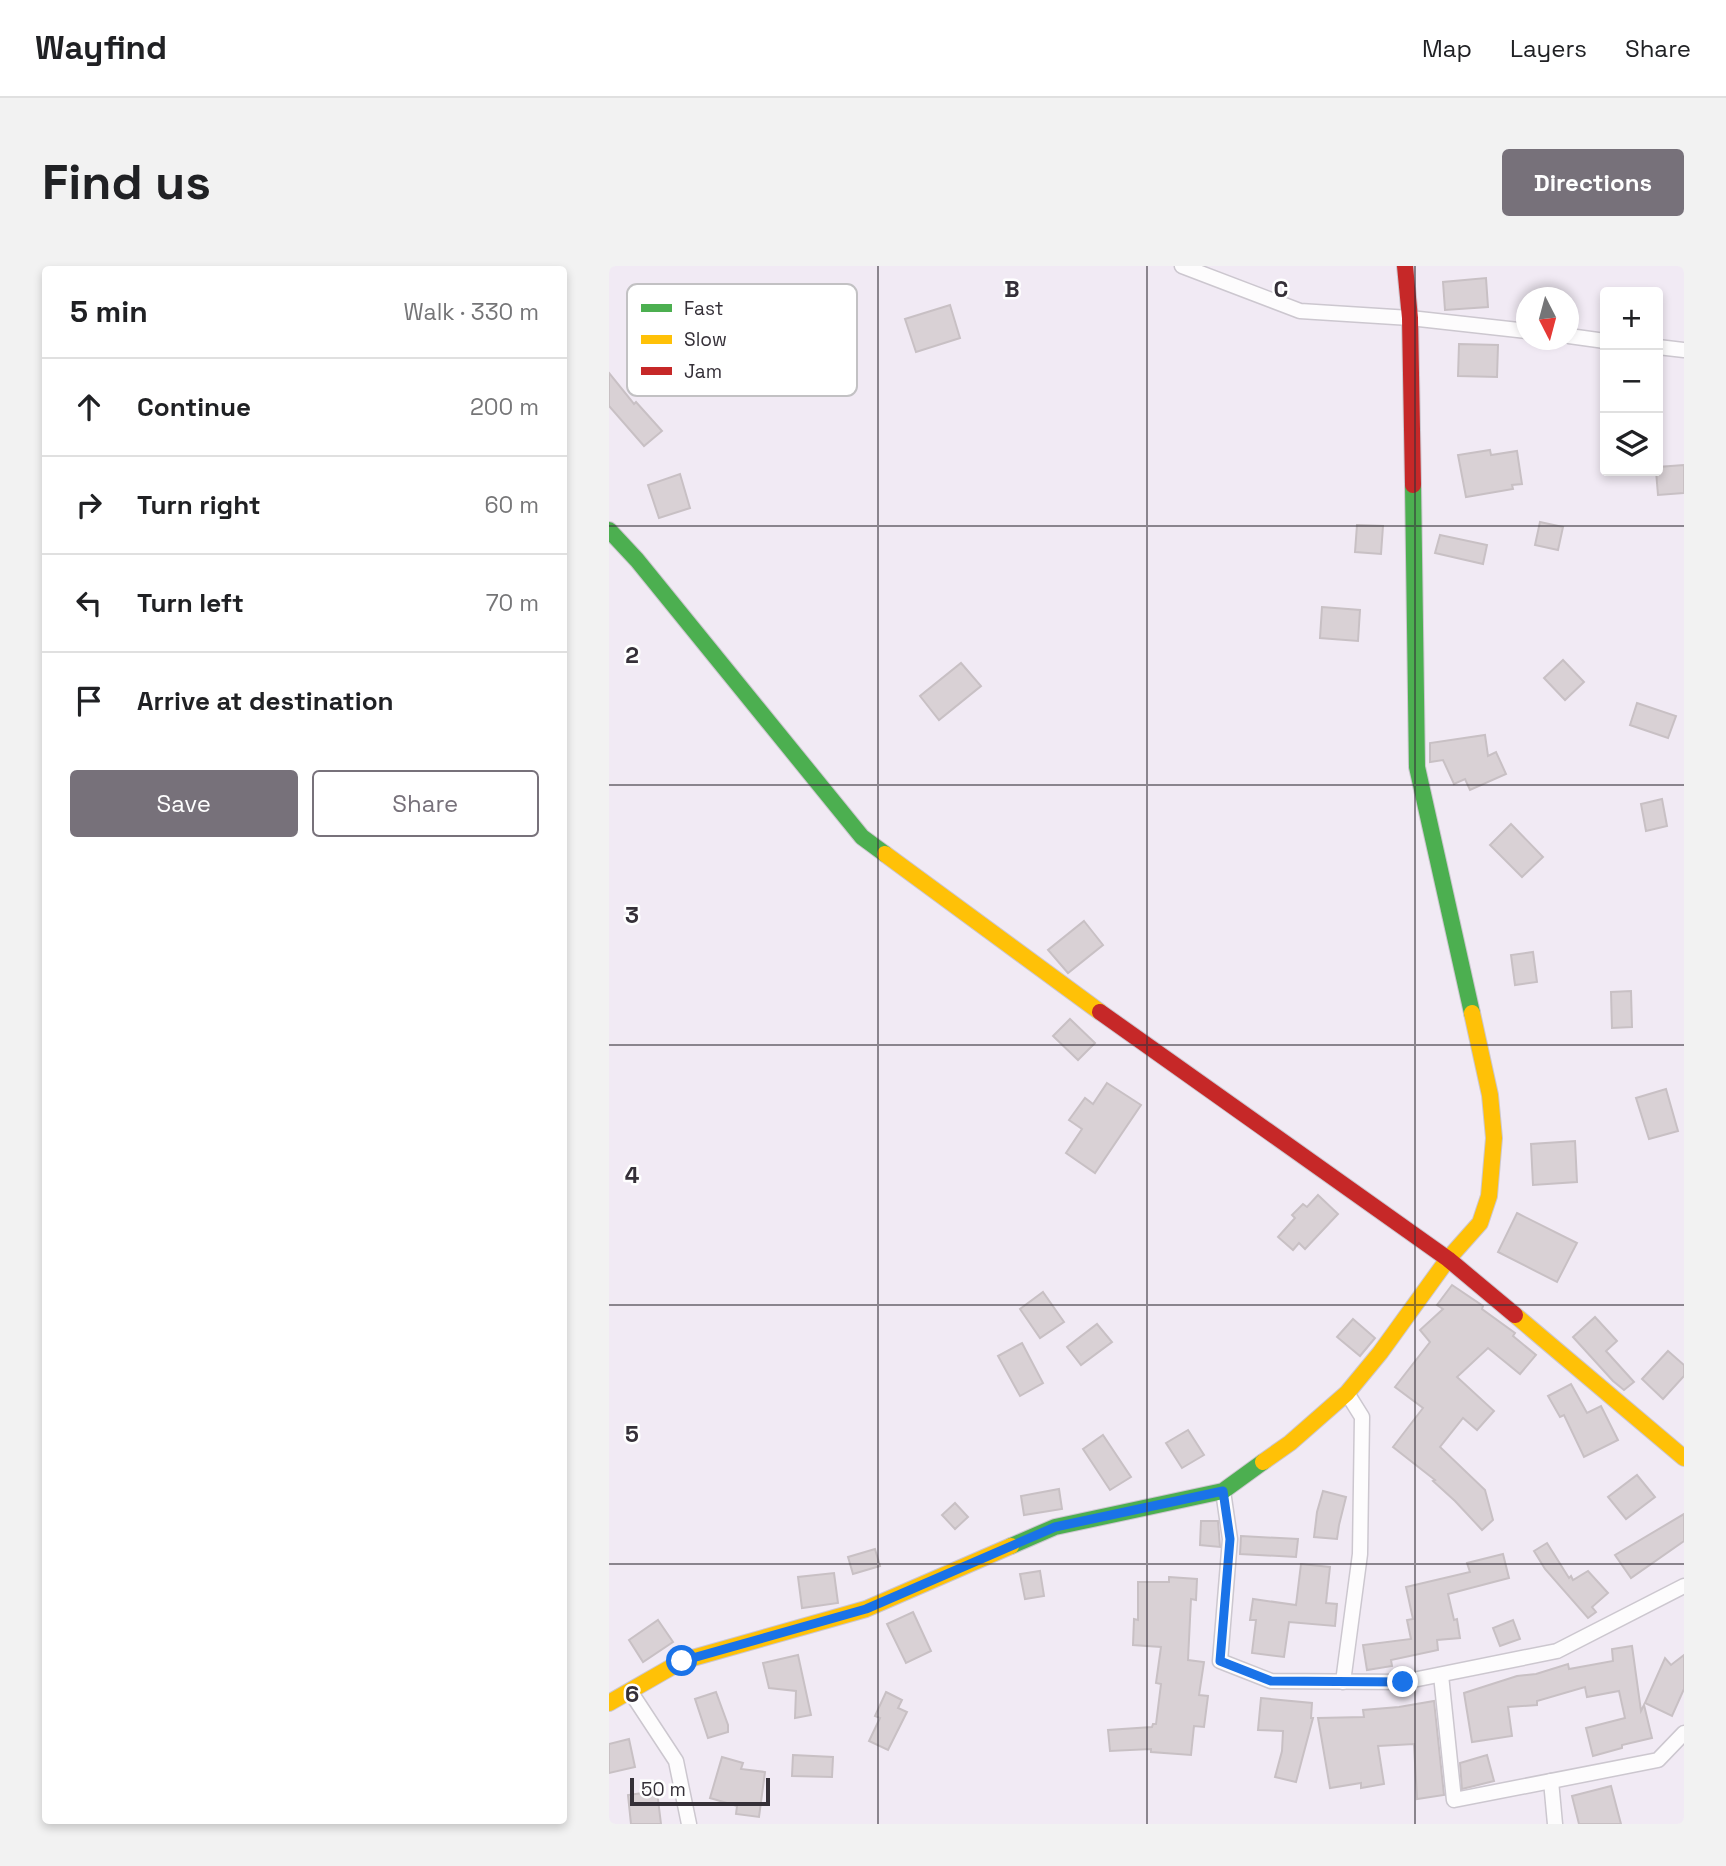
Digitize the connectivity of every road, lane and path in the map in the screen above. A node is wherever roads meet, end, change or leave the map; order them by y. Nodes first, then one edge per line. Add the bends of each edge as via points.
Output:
1 (1182, 266) edge
2 (1405, 266) edge
3 (1410, 318) junction
4 (1516, 330) edge
5 (1579, 337) edge
6 (1600, 340) edge
7 (1663, 348) edge
8 (1684, 350) edge
9 (609, 530) edge
10 (1448, 1259) junction
11 (1347, 1392) junction
12 (1684, 1458) edge
13 (1223, 1491) junction
14 (1684, 1586) edge
15 (1441, 1675) junction
16 (1343, 1682) junction
17 (630, 1691) junction
18 (609, 1703) edge
19 (1684, 1733) edge
20 (1551, 1780) junction
21 (689, 1824) edge
22 (1555, 1824) edge

1 - 3 street via 1300,311
2 - 3 street
3 - 4 street
3 - 10 street via 1417,767 1490,1095 1494,1138 1489,1196 1480,1223
5 - 6 street
7 - 8 street
9 - 10 street via 862,837
10 - 11 street
10 - 12 street
11 - 13 street via 1290,1443
11 - 16 street via 1362,1417 1360,1554
13 - 16 street via 1230,1539 1220,1661 1271,1681
13 - 17 street via 1055,1527 866,1609 682,1661
14 - 15 street via 1557,1651
15 - 16 street via 1403,1682
15 - 20 street via 1454,1800
17 - 18 street
17 - 21 street via 675,1761
19 - 20 street via 1658,1760
20 - 22 street

